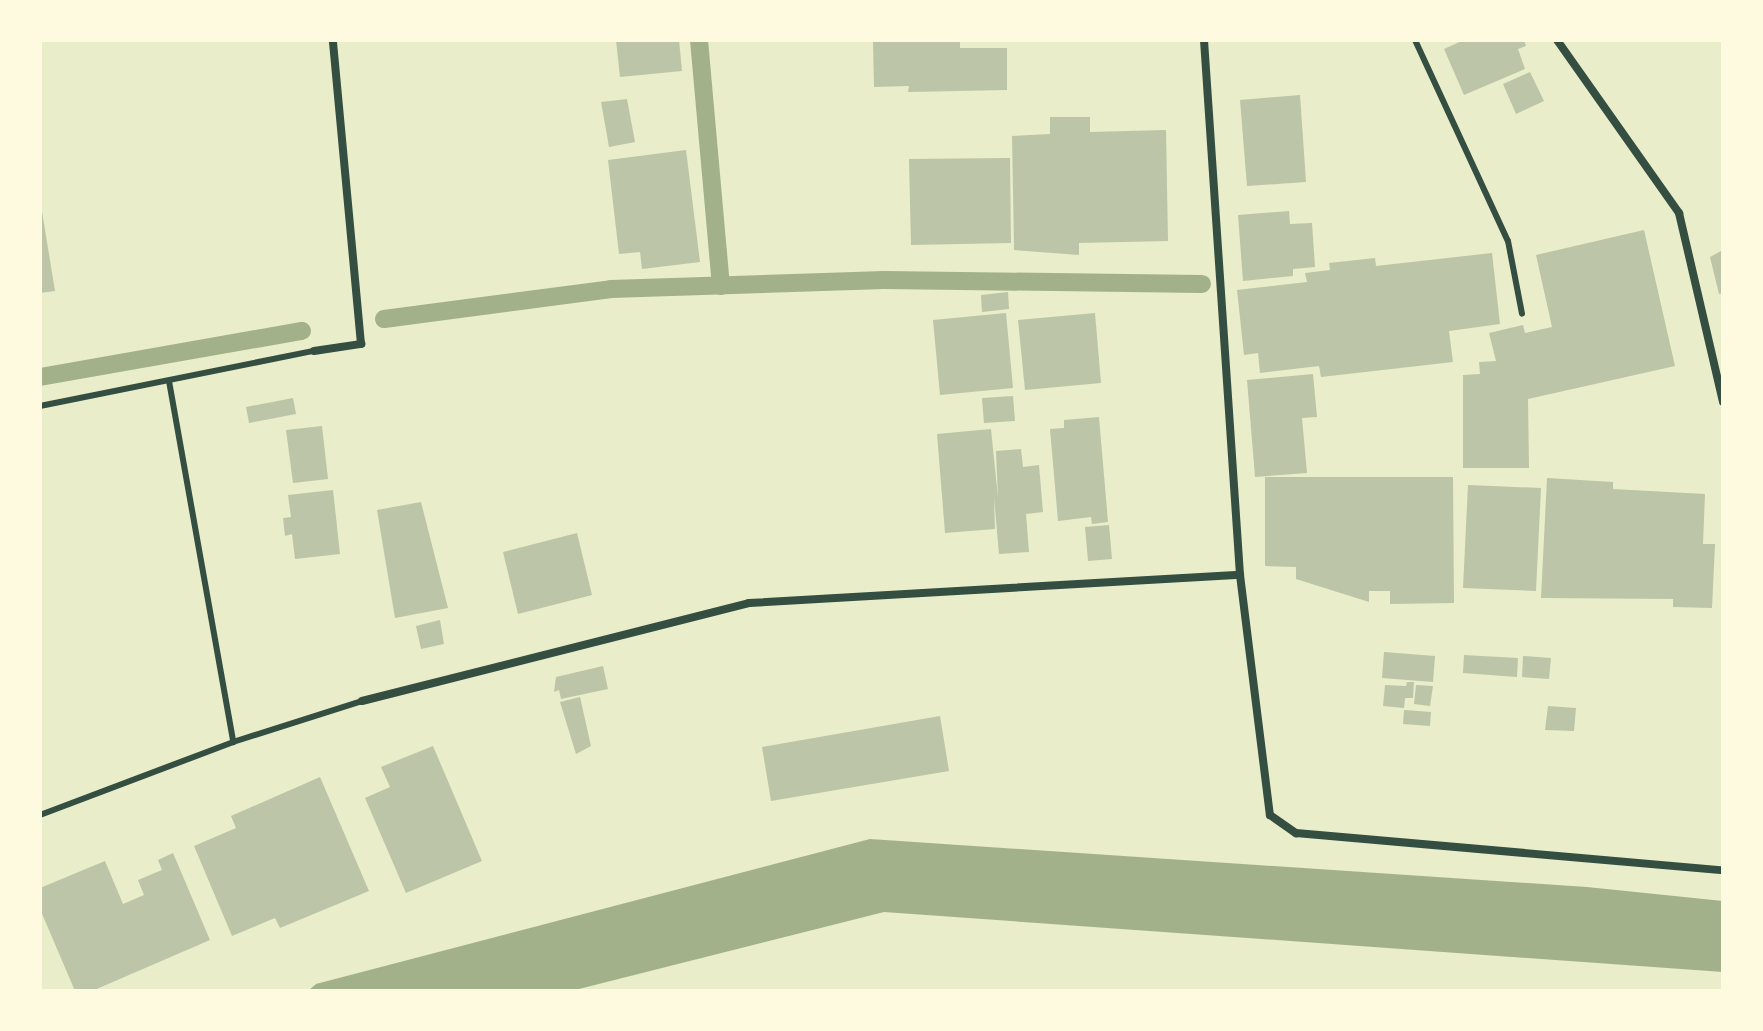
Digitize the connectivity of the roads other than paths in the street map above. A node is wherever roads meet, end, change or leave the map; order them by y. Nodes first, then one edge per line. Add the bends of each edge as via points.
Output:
1 (333, 40) edge
2 (1204, 40) edge
3 (1415, 40) edge
4 (1557, 40) edge
5 (1522, 314) dead end
6 (314, 351) joint
7 (169, 381) junction
8 (1723, 402) edge
9 (40, 406) edge
10 (1240, 575) junction
11 (362, 701) joint
12 (233, 742) junction
13 (40, 815) edge
14 (1723, 870) edge

1 - 6 street via 361,344
2 - 10 street
3 - 5 lane via 1508,241
4 - 8 street via 1679,213
6 - 7 lane
7 - 9 lane
7 - 12 lane
10 - 11 street via 749,603
10 - 14 street via 1270,815 1296,833
11 - 12 lane
12 - 13 lane

